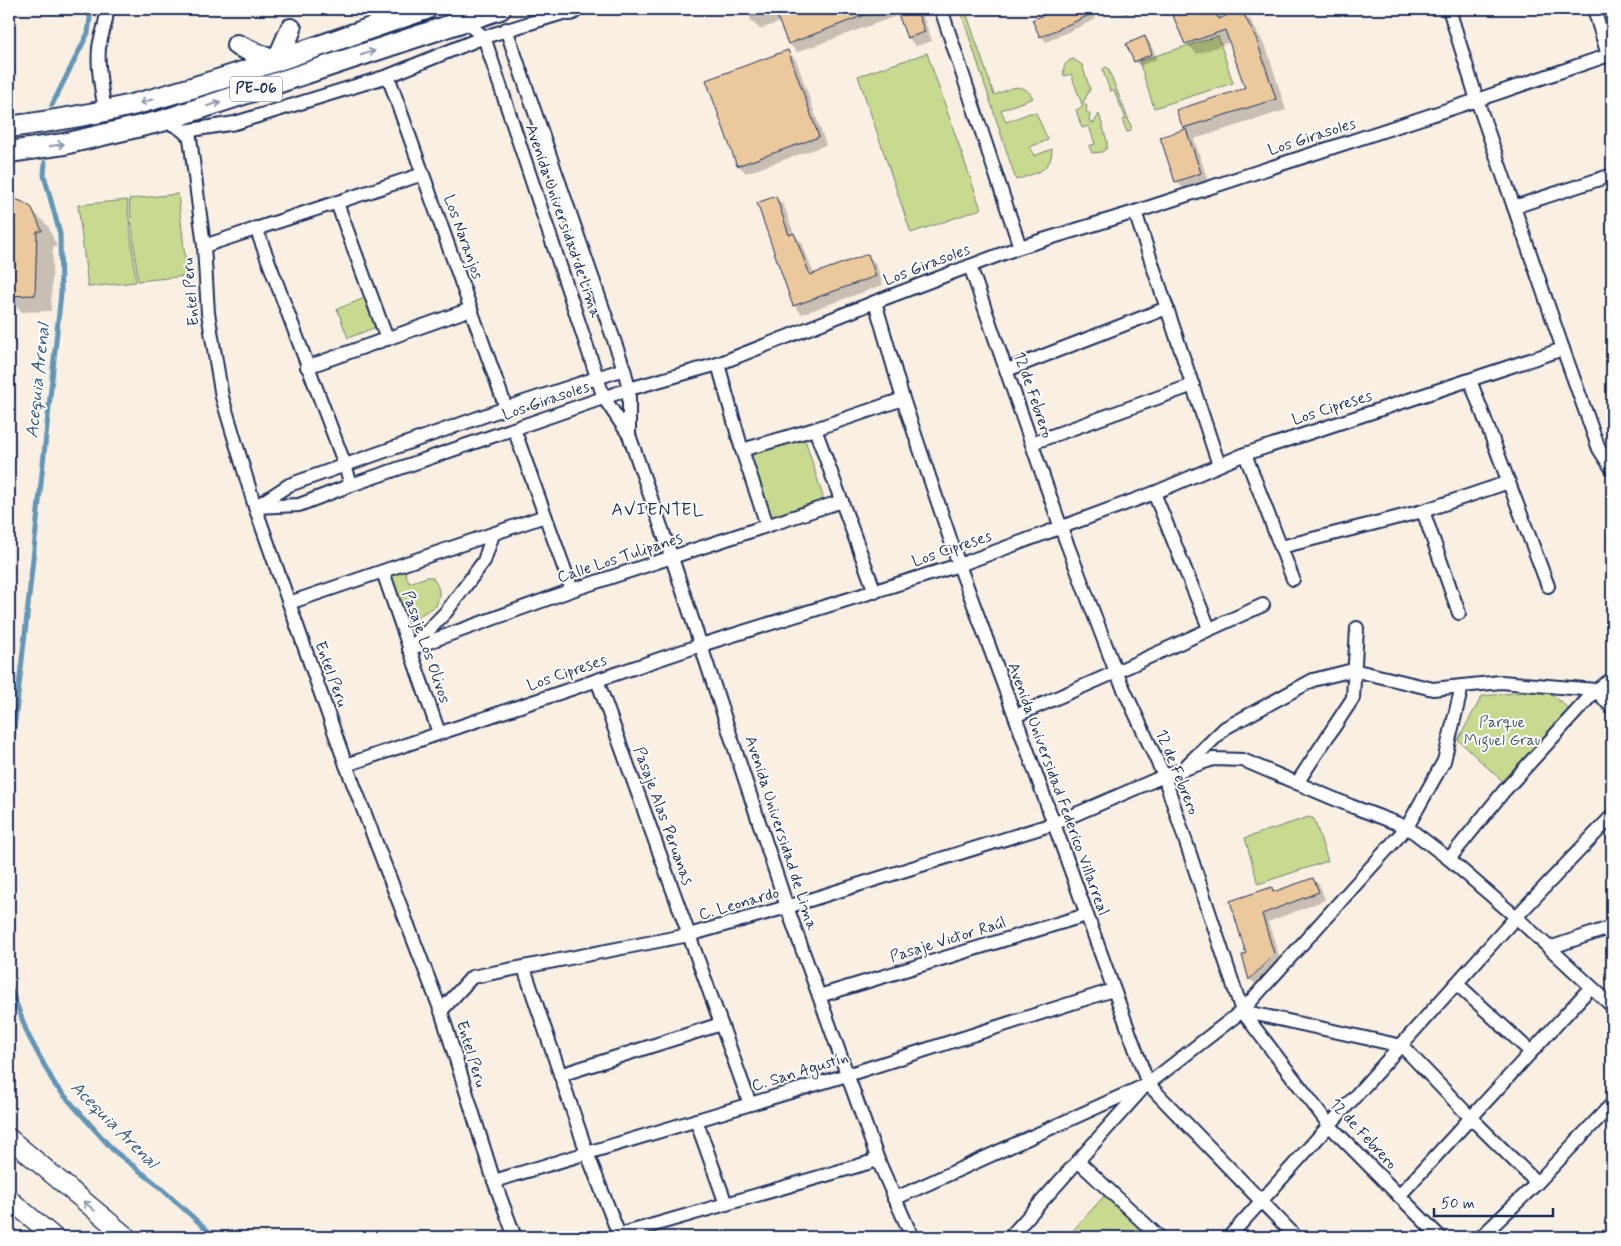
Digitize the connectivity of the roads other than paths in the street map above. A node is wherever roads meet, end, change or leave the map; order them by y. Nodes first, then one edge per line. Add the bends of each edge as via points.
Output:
1 (107, 9) edge
2 (426, 9) edge
3 (500, 9) edge
4 (573, 9) edge
5 (941, 9) edge
6 (1448, 9) edge
7 (1594, 9) edge
8 (464, 21) junction
9 (290, 29) dead end
10 (506, 29) junction
11 (484, 37) junction
12 (237, 46) dead end
13 (1610, 55) edge
14 (275, 60) junction
15 (388, 76) junction
16 (1477, 100) junction
17 (104, 111) junction
18 (162, 121) junction
19 (12, 124) edge
20 (185, 131) junction
21 (9, 152) edge
22 (423, 174) junction
23 (1612, 175) edge
24 (337, 203) junction
25 (1514, 207) junction
26 (1135, 212) junction
27 (256, 228) junction
28 (204, 246) junction
29 (1020, 247) junction
30 (970, 266) junction
31 (875, 302) junction
32 (1168, 308) junction
33 (471, 309) junction
34 (386, 339) junction
35 (1563, 349) junction
36 (718, 364) junction
37 (307, 367) junction
38 (624, 369) junction
39 (1007, 370) junction
40 (598, 378) junction
41 (1470, 380) junction
42 (1193, 385) junction
43 (629, 389) junction
44 (604, 398) junction
45 (903, 399) junction
46 (506, 408) junction
47 (514, 429) junction
48 (815, 429) junction
49 (630, 435) junction
50 (1032, 443) junction
51 (742, 450) junction
52 (1246, 454) junction
53 (345, 465) junction
54 (1219, 465) junction
55 (1612, 469) edge
56 (1509, 482) junction
57 (351, 485) junction
58 (1154, 492) junction
59 (842, 501) junction
60 (256, 507) junction
61 (1423, 511) junction
62 (545, 516) junction
63 (767, 525) junction
64 (1061, 528) junction
65 (493, 534) junction
66 (1281, 546) junction
67 (672, 558) junction
68 (959, 565) junction
69 (383, 572) junction
70 (1293, 579) dead end
71 (1548, 586) dead end
72 (572, 590) junction
73 (875, 592) junction
74 (289, 603) junction
75 (1263, 605) dead end
76 (1459, 613) dead end
77 (1209, 628) junction
78 (1356, 628) dead end
79 (701, 645) junction
80 (409, 650) junction
81 (1354, 670) junction
82 (1116, 672) junction
83 (1612, 679) edge
84 (597, 680) junction
85 (1462, 686) junction
86 (1596, 690) junction
87 (1612, 708) edge
88 (1015, 716) junction
89 (439, 733) junction
90 (346, 764) junction
91 (1182, 769) junction
92 (1164, 776) junction
93 (1297, 783) junction
94 (1612, 816) edge
95 (1053, 824) junction
96 (1407, 827) junction
97 (1449, 859) junction
98 (787, 906) junction
99 (1086, 915) junction
100 (1516, 917) junction
101 (1612, 927) edge
102 (689, 936) junction
103 (1549, 948) junction
104 (524, 968) junction
105 (1456, 984) junction
106 (1591, 987) junction
107 (1113, 990) junction
108 (819, 996) junction
109 (1612, 1006) edge
110 (441, 1011) junction
111 (1242, 1011) junction
112 (721, 1024) junction
113 (1402, 1046) junction
114 (1532, 1052) junction
115 (560, 1075) junction
116 (848, 1075) junction
117 (1148, 1084) junction
118 (750, 1104) junction
119 (1612, 1104) edge
120 (1471, 1118) junction
121 (696, 1120) junction
122 (1330, 1126) junction
123 (9, 1138) edge
124 (588, 1153) junction
125 (878, 1160) junction
126 (1078, 1161) junction
127 (494, 1181) junction
128 (1537, 1183) junction
129 (1399, 1196) junction
130 (9, 1199) edge
131 (894, 1199) junction
132 (1261, 1203) junction
133 (726, 1204) junction
134 (615, 1236) edge
135 (1014, 1236) edge
136 (54, 1237) edge
137 (127, 1237) edge
138 (515, 1237) edge
139 (912, 1237) edge
140 (1158, 1237) edge
141 (1229, 1237) edge
142 (1296, 1237) edge
143 (1440, 1237) edge
144 (1481, 1237) edge

1 - 17 street via 99,48
2 - 14 main road, PE-06
3 - 8 main road, PE-06
4 - 10 street
5 - 29 street
6 - 16 street
7 - 13 street
8 - 11 street
18 -> 8 main road, PE-06
9 - 14 main road
10 - 11 street
10 - 38 street, Avenida Universidad de Lima
11 - 15 street
11 - 40 street, Avenida Universidad de Lima
12 - 14 main road
13 - 16 street, Los Girasoles
14 -> 17 main road, PE-06
15 - 20 street via 236,123
15 - 22 street, Los Naranjos
16 - 25 street
16 - 26 street, Los Girasoles
17 - 19 main road, PE-06
18 - 20 street via 173,123
21 -> 18 main road, PE-06 via 64,144
20 - 28 street, Entel Peru via 190,138
22 - 24 street
22 - 33 street, Los Naranjos
23 - 25 street
24 - 27 street
24 - 34 street
25 - 35 street
26 - 29 street, Los Girasoles
26 - 32 street
27 - 28 street
27 - 37 street
28 - 60 street, Entel Peru via 208,313 222,397
29 - 30 street, Los Girasoles
30 - 31 street, Los Girasoles
30 - 39 street, 12 de Febrero
31 - 36 street, Los Girasoles
31 - 45 street, Avenida Universidad Federico Villarreal
32 - 39 street
32 - 42 street
33 - 34 street
33 - 46 street, Los Naranjos
34 - 37 street
35 - 41 street, Los Cipreses
35 - 55 street via 1599,449
36 - 43 street, Los Girasoles
36 - 51 street
37 - 53 street
38 - 40 street
38 - 43 street, Avenida Universidad de Lima
39 - 50 street, 12 de Febrero
40 - 44 street, Avenida Universidad de Lima
40 - 46 street
41 - 52 street, Los Cipreses
41 - 56 street
42 - 50 street
42 - 54 street
43 - 44 street, Los Girasoles
43 - 49 street, Avenida Universidad de Lima
44 - 47 street, Los Girasoles
44 - 49 street, Avenida Universidad de Lima
45 - 48 street
45 - 68 street, Avenida Universidad Federico Villarreal
46 - 53 street
47 - 57 street, Los Girasoles
47 - 62 street
48 - 51 street
48 - 59 street
49 - 67 street, Avenida Universidad de Lima
50 - 64 street, 12 de Febrero
51 - 63 street
52 - 54 street, Los Cipreses
52 - 66 street
53 - 57 street
53 - 60 street via 289,485
54 - 58 street, Los Cipreses
56 - 61 street
56 - 71 street
57 - 60 street, Los Girasoles via 299,505
58 - 64 street, Los Cipreses
58 - 77 street
59 - 63 street, Calle Los Tulipanes
59 - 73 street
60 - 74 street, Entel Peru
61 - 66 street
61 - 76 street
62 - 65 street
62 - 72 street
63 - 67 street, Calle Los Tulipanes
64 - 68 street, Los Cipreses
64 - 82 street, 12 de Febrero
65 - 69 street
65 - 80 street via 484,561 470,581 446,612
66 - 70 street
67 - 72 street, Calle Los Tulipanes
67 - 79 street, Avenida Universidad de Lima
68 - 73 street, Los Cipreses
68 - 88 street, Avenida Universidad Federico Villarreal
69 - 74 street
69 - 80 street, Pasaje Los Olivos
72 - 80 street, Calle Los Tulipanes
73 - 79 street, Los Cipreses
74 - 90 street, Entel Peru
75 - 77 street
77 - 82 street
78 - 81 street
79 - 84 street, Los Cipreses
79 - 98 street, Avenida Universidad de Lima
80 - 89 street, Pasaje Los Olivos
81 - 85 street via 1433,689
81 - 91 street via 1313,680 1225,728
81 - 93 street via 1353,698
82 - 88 street
82 - 92 street, 12 de Febrero
83 - 86 street
84 - 89 street, Los Cipreses
84 - 102 street, Pasaje Alas Peruanas
85 - 86 street via 1501,682
85 - 96 street via 1444,761
86 - 87 street
86 - 97 street via 1504,791
88 - 95 street, Avenida Universidad Federico Villarreal
89 - 90 street, Los Cipreses
90 - 110 street, Entel Peru
91 - 92 street, C. Leonardo
91 - 93 street, C. Leonardo via 1213,759 1243,760
92 - 95 street, C. Leonardo
92 - 111 street, 12 de Febrero
93 - 96 street, C. Leonardo
94 - 100 street
95 - 98 street, C. Leonardo
95 - 99 street, Avenida Universidad Federico Villarreal
96 - 97 street, C. Leonardo
96 - 111 street
97 - 100 street, C. Leonardo
98 - 102 street, C. Leonardo
98 - 108 street, Avenida Universidad de Lima
99 - 107 street, Avenida Universidad Federico Villarreal
99 - 108 street, Pasaje Victor Raúl
100 - 103 street, C. Leonardo
100 - 105 street
101 - 103 street
102 - 104 street, C. Leonardo
102 - 112 street, Pasaje Alas Peruanas
103 - 106 street, C. Leonardo
104 - 110 street, C. Leonardo via 472,977
104 - 115 street
105 - 113 street
105 - 114 street
106 - 109 street, C. Leonardo
106 - 114 street
107 - 116 street, C. San Agustín
107 - 117 street, Avenida Universidad Federico Villarreal
108 - 116 street, Avenida Universidad de Lima
110 - 127 street, Entel Peru
111 - 113 street
111 - 117 street
111 - 122 street, 12 de Febrero
112 - 115 street
112 - 118 street, Pasaje Alas Peruanas
113 - 120 street
113 - 122 street
114 - 120 street
115 - 124 street
116 - 118 street, C. San Agustín
116 - 125 street, Avenida Universidad de Lima
117 - 126 street
117 - 131 street
117 - 132 street, Avenida Universidad Federico Villarreal
118 - 121 street, C. San Agustín
119 - 128 street
120 - 128 street
120 - 129 street
121 - 124 street, C. San Agustín
121 - 133 street
122 - 129 street, 12 de Febrero
122 - 132 street
137 -> 123 main road
124 - 127 street, C. San Agustín
124 - 134 street
125 - 131 street, Avenida Universidad de Lima
125 - 133 street
126 - 135 street
126 - 140 street
127 - 138 street, Entel Peru
128 - 144 street
129 - 143 street, 12 de Febrero
130 - 136 main road
131 - 139 street, Avenida Universidad de Lima
132 - 141 street
132 - 142 street, Avenida Universidad Federico Villarreal
133 - 134 street

